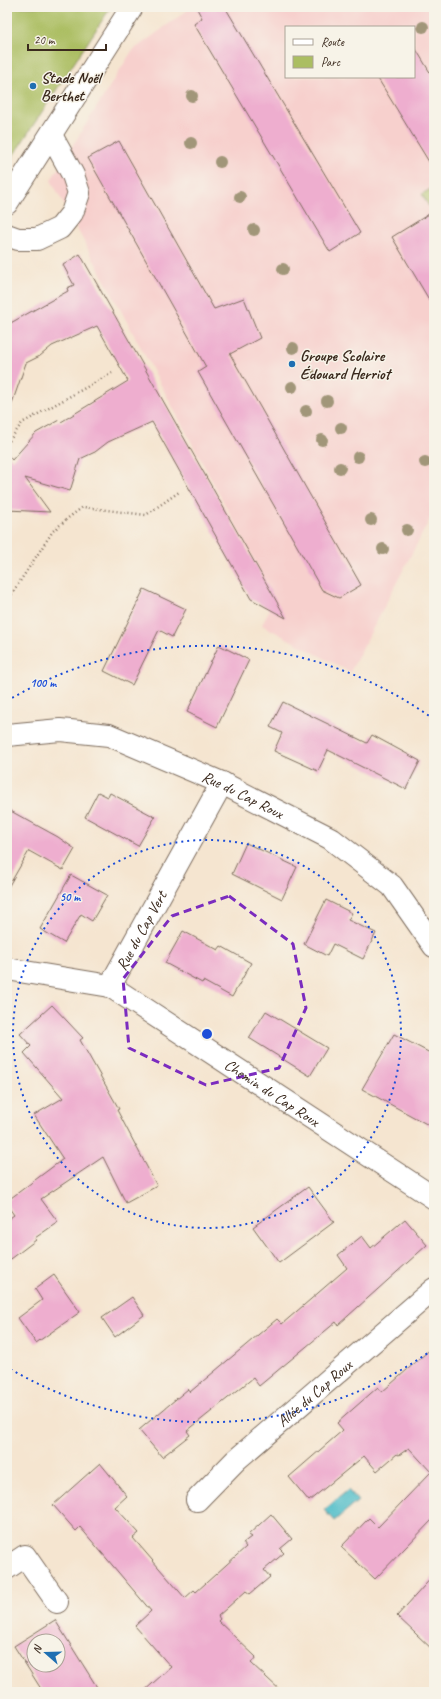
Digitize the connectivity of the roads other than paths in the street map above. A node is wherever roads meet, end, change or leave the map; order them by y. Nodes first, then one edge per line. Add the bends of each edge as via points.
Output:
1 (132, 7) edge
2 (50, 135) junction
3 (7, 203) edge
4 (7, 235) edge
5 (7, 735) edge
6 (222, 783) junction
7 (434, 946) edge
8 (7, 969) edge
9 (110, 986) junction
10 (434, 1198) edge
11 (434, 1289) edge
12 (197, 1500) dead end
13 (7, 1568) edge
14 (57, 1602) dead end

1 - 2 street
2 - 3 street
2 - 4 street via 73,175 79,192 72,213 60,228 37,239 18,239
5 - 6 street, Rue du Cap Roux via 60,730 109,735
6 - 7 street, Rue du Cap Roux via 330,838 392,886
6 - 9 street, Rue du Cap Vert
8 - 9 street, Rue du Cap Vert
9 - 10 street, Chemin du Cap Roux
11 - 12 street, Allée du Cap Roux via 236,1460
13 - 14 street via 25,1556

